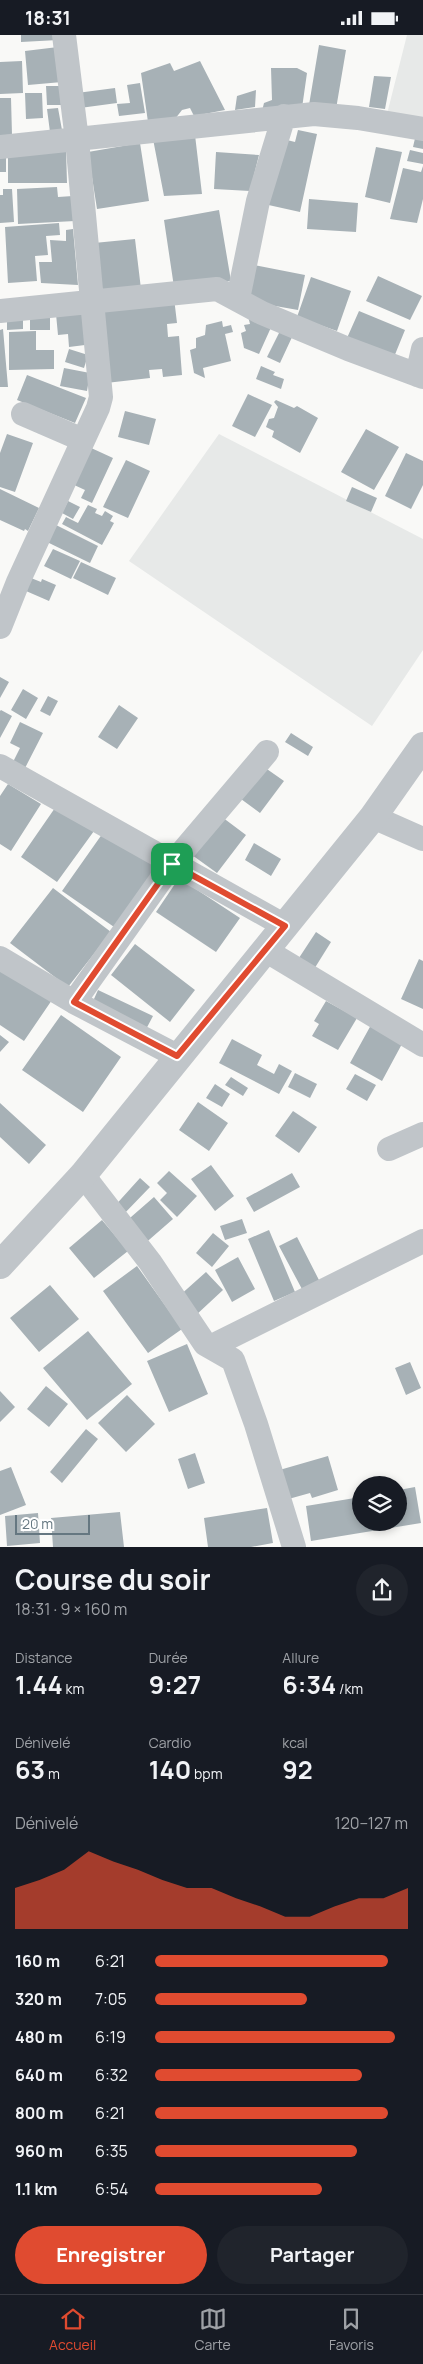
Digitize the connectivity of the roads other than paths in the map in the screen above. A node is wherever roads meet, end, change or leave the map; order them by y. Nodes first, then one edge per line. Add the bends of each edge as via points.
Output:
1 (64, 35) edge
2 (284, 116) junction
3 (423, 129) edge
4 (76, 140) junction
5 (0, 147) edge
6 (238, 299) junction
7 (92, 301) junction
8 (0, 311) edge
9 (423, 349) edge
10 (420, 376) edge
11 (23, 414) dead end
12 (83, 440) junction
13 (9, 579) edge
14 (0, 627) edge
15 (423, 746) edge
16 (268, 752) dead end
17 (0, 766) edge
18 (372, 817) junction
19 (423, 839) edge
20 (172, 864) junction
21 (285, 926) junction
22 (265, 951) junction
23 (0, 958) edge
24 (74, 1002) junction
25 (423, 1045) edge
26 (177, 1056) junction
27 (423, 1134) edge
28 (390, 1149) dead end
29 (83, 1175) junction
30 (423, 1241) edge
31 (0, 1265) edge
32 (210, 1347) junction
33 (294, 1547) edge

1 - 4 street
2 - 3 street via 314,114 358,118
2 - 4 street
2 - 6 street via 258,201
4 - 5 street
4 - 7 street
6 - 7 street via 217,289
6 - 10 street via 262,313
7 - 8 street
7 - 12 street via 101,397
9 - 10 street
11 - 12 street
12 - 13 street
13 - 14 street
15 - 18 street
16 - 20 street
17 - 20 street
18 - 19 street
18 - 21 street
20 - 21 street
20 - 24 street
21 - 22 street
22 - 25 street
22 - 26 street
23 - 24 street
24 - 26 street
26 - 29 street
27 - 28 street
29 - 31 street
29 - 32 street
30 - 32 street
32 - 33 street via 233,1360

